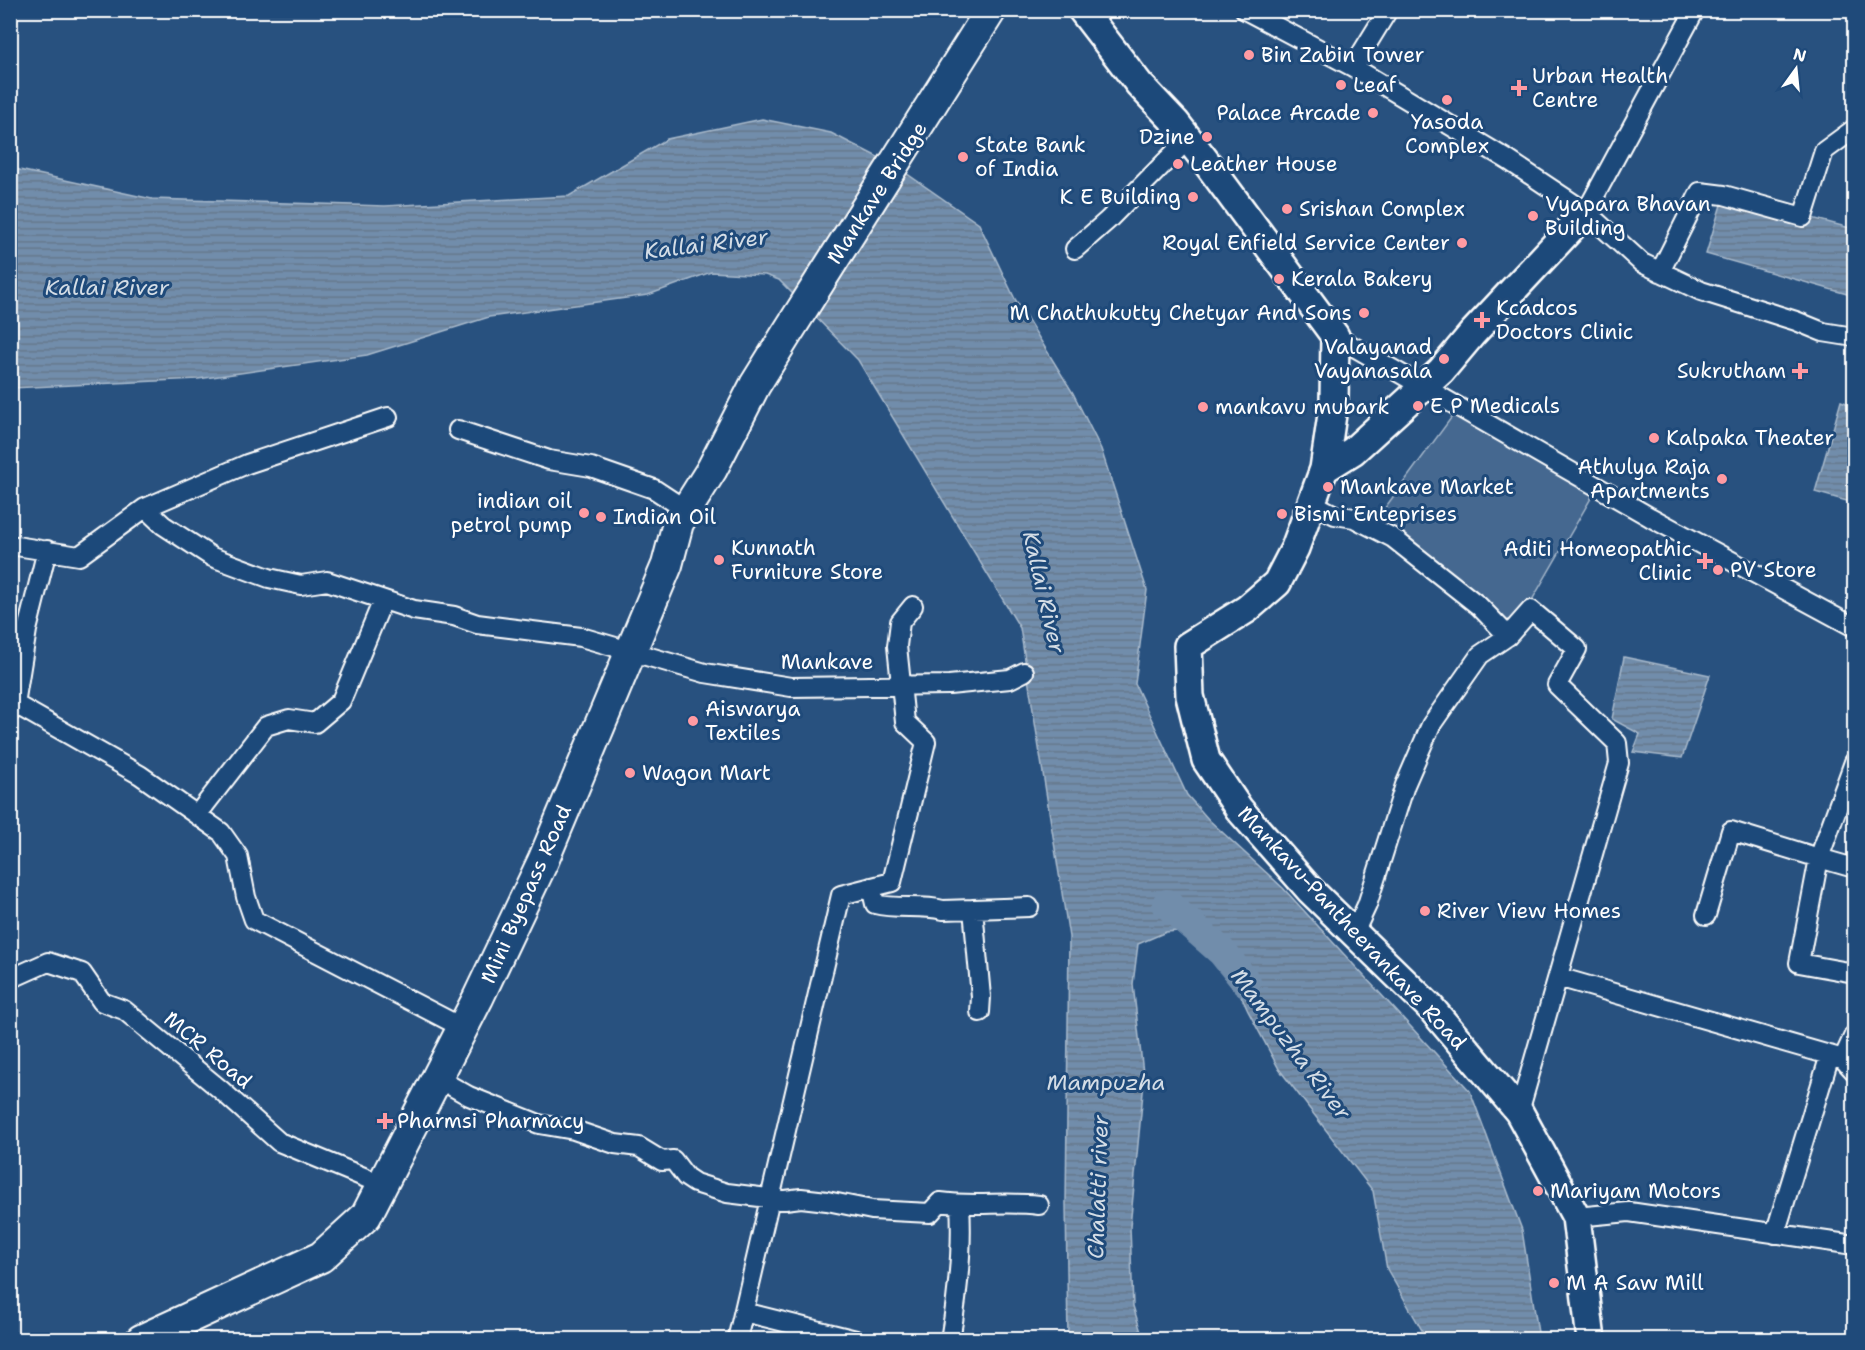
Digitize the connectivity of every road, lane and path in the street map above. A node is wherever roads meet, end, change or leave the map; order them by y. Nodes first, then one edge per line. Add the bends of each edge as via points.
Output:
1 (991, 10) edge
2 (1082, 10) edge
3 (1245, 10) edge
4 (1389, 10) edge
5 (1695, 10) edge
6 (1353, 67) junction
7 (1854, 129) edge
8 (1188, 139) junction
9 (1586, 212) junction
10 (1075, 249) dead end
11 (1660, 272) junction
12 (786, 334) joint
13 (1335, 336) junction
14 (1854, 337) edge
15 (1421, 387) junction
16 (388, 417) dead end
17 (458, 430) dead end
18 (1324, 469) junction
19 (1312, 503) junction
20 (145, 508) junction
21 (686, 510) junction
22 (10, 545) edge
23 (47, 550) junction
24 (383, 600) junction
25 (914, 606) dead end
26 (1854, 627) edge
27 (1508, 636) junction
28 (630, 653) junction
29 (1024, 672) dead end
30 (901, 684) junction
31 (13, 709) edge
32 (1854, 762) edge
33 (197, 815) junction
34 (1819, 858) junction
35 (1854, 868) edge
36 (871, 887) junction
37 (1029, 907) dead end
38 (973, 909) junction
39 (1706, 915) dead end
40 (1354, 933) junction
41 (1854, 973) edge
42 (1558, 977) junction
43 (10, 979) edge
44 (980, 1012) dead end
45 (463, 1028) junction
46 (1854, 1035) edge
47 (1842, 1062) edge
48 (438, 1078) junction
49 (1520, 1112) junction
50 (382, 1185) junction
51 (770, 1199) junction
52 (960, 1205) junction
53 (1039, 1205) dead end
54 (1576, 1217) junction
55 (1775, 1234) junction
56 (1854, 1245) edge
57 (744, 1312) junction
58 (141, 1340) edge
59 (737, 1340) edge
60 (856, 1340) edge
61 (950, 1340) edge
62 (1590, 1340) edge

1 - 12 main road, Mankave Bridge
2 - 8 main road
3 - 6 street
4 - 6 street
5 - 9 street
6 - 9 street
7 - 11 street via 1824,151 1803,218 1700,192
8 - 10 street
8 - 13 main road
9 - 11 street via 1642,263
9 - 15 main road via 1441,371
11 - 14 street via 1701,291 1823,332
12 - 21 main road, Mini Byepass Road
13 - 15 street
13 - 18 main road, Mankavu-Pantheerankave Road via 1334,401
15 - 18 main road via 1353,451
15 - 26 street
16 - 20 street via 247,464
17 - 21 street via 654,489
18 - 19 main road, Mankavu-Pantheerankave Road
19 - 27 street via 1394,538 1479,606
19 - 40 main road, Mankavu-Pantheerankave Road via 1277,583 1247,609 1188,646 1190,696 1206,760 1239,809 1310,890
20 - 23 street via 79,556
20 - 24 street, Mankave via 163,525 212,557 301,585 327,581
21 - 28 main road, Mini Byepass Road
22 - 23 street
23 - 31 street
24 - 28 street, Mankave via 477,624 581,637
24 - 33 street via 341,701 315,723 289,719 266,726
25 - 30 street via 900,622 897,646
27 - 40 street via 1480,655 1431,725 1405,785 1367,905
27 - 42 street via 1531,610 1577,649 1557,684 1617,743 1619,763
28 - 30 street, Mankave via 705,673 791,687
28 - 45 main road, Mini Byepass Road via 543,861
29 - 30 street, Mankave via 1010,679 970,683 915,687
30 - 36 street via 905,722 926,742 892,882
31 - 33 street via 140,775
32 - 34 street
33 - 45 street via 221,832 238,856 254,920
34 - 35 street
34 - 39 street via 1731,831
34 - 41 street via 1799,963
36 - 38 street via 875,904 885,907
36 - 51 street via 841,895
37 - 38 street
38 - 44 street
40 - 49 main road, Mankavu-Pantheerankave Road via 1431,1008
42 - 47 street
42 - 49 street
43 - 50 street, MCR Road via 48,962 82,973 102,1002 124,1010 279,1142
45 - 48 main road, Mini Byepass Road
46 - 47 street
47 - 55 street
48 - 50 main road, Mini Byepass Road
48 - 51 street via 469,1096 539,1124 639,1147 662,1161 673,1160 695,1183
49 - 54 main road, Mankavu-Pantheerankave Road
50 - 58 main road, Mini Byepass Road via 366,1216 321,1257
51 - 52 street via 801,1198 872,1210 930,1213 940,1202
51 - 57 street
52 - 53 street
52 - 61 street via 960,1269
54 - 55 street via 1629,1212
54 - 62 main road, Mankavu-Pantheerankave Road
55 - 56 street
57 - 59 street
57 - 60 street

